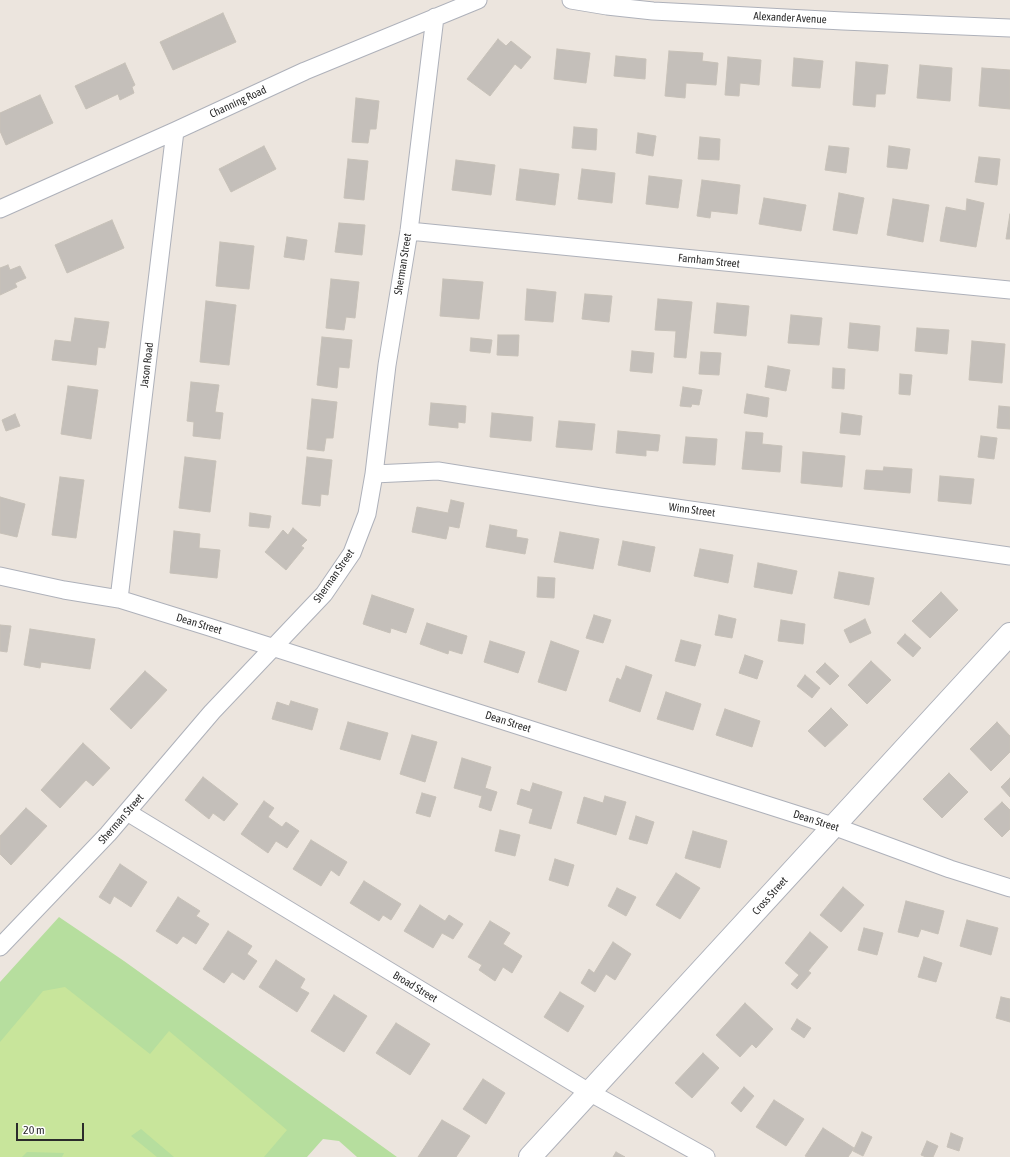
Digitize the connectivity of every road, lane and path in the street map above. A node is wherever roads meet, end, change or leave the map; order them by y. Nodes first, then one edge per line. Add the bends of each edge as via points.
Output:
1 (478, 0) edge
2 (571, 0) edge
3 (435, 18) junction
4 (1010, 28) edge
5 (175, 131) junction
6 (0, 209) edge
7 (408, 231) junction
8 (1010, 290) edge
9 (374, 474) junction
10 (1010, 556) edge
11 (0, 576) edge
12 (118, 599) junction
13 (1010, 634) edge
14 (273, 647) junction
15 (127, 812) junction
16 (833, 826) junction
17 (1010, 888) edge
18 (0, 947) edge
19 (589, 1092) junction
20 (530, 1157) edge
21 (706, 1157) edge

1 - 3 street, Channing Road
2 - 4 street, Alexander Avenue via 653,11
3 - 5 street, Channing Road via 305,71
3 - 7 street, Sherman Street
5 - 6 street, Channing Road
5 - 12 street, Jason Road
7 - 8 street, Farnham Street
7 - 9 street, Sherman Street via 387,365
9 - 10 street, Winn Street via 438,471
9 - 14 street, Sherman Street via 367,514 352,553 324,594
11 - 12 street, Dean Street
12 - 14 street, Dean Street
13 - 16 street, Cross Street
14 - 15 street, Sherman Street via 212,712
14 - 16 street, Dean Street
15 - 18 street, Sherman Street
15 - 19 street, Broad Street
16 - 17 street, Dean Street
16 - 19 street, Cross Street
19 - 20 street, Cross Street
19 - 21 street, Broad Street

